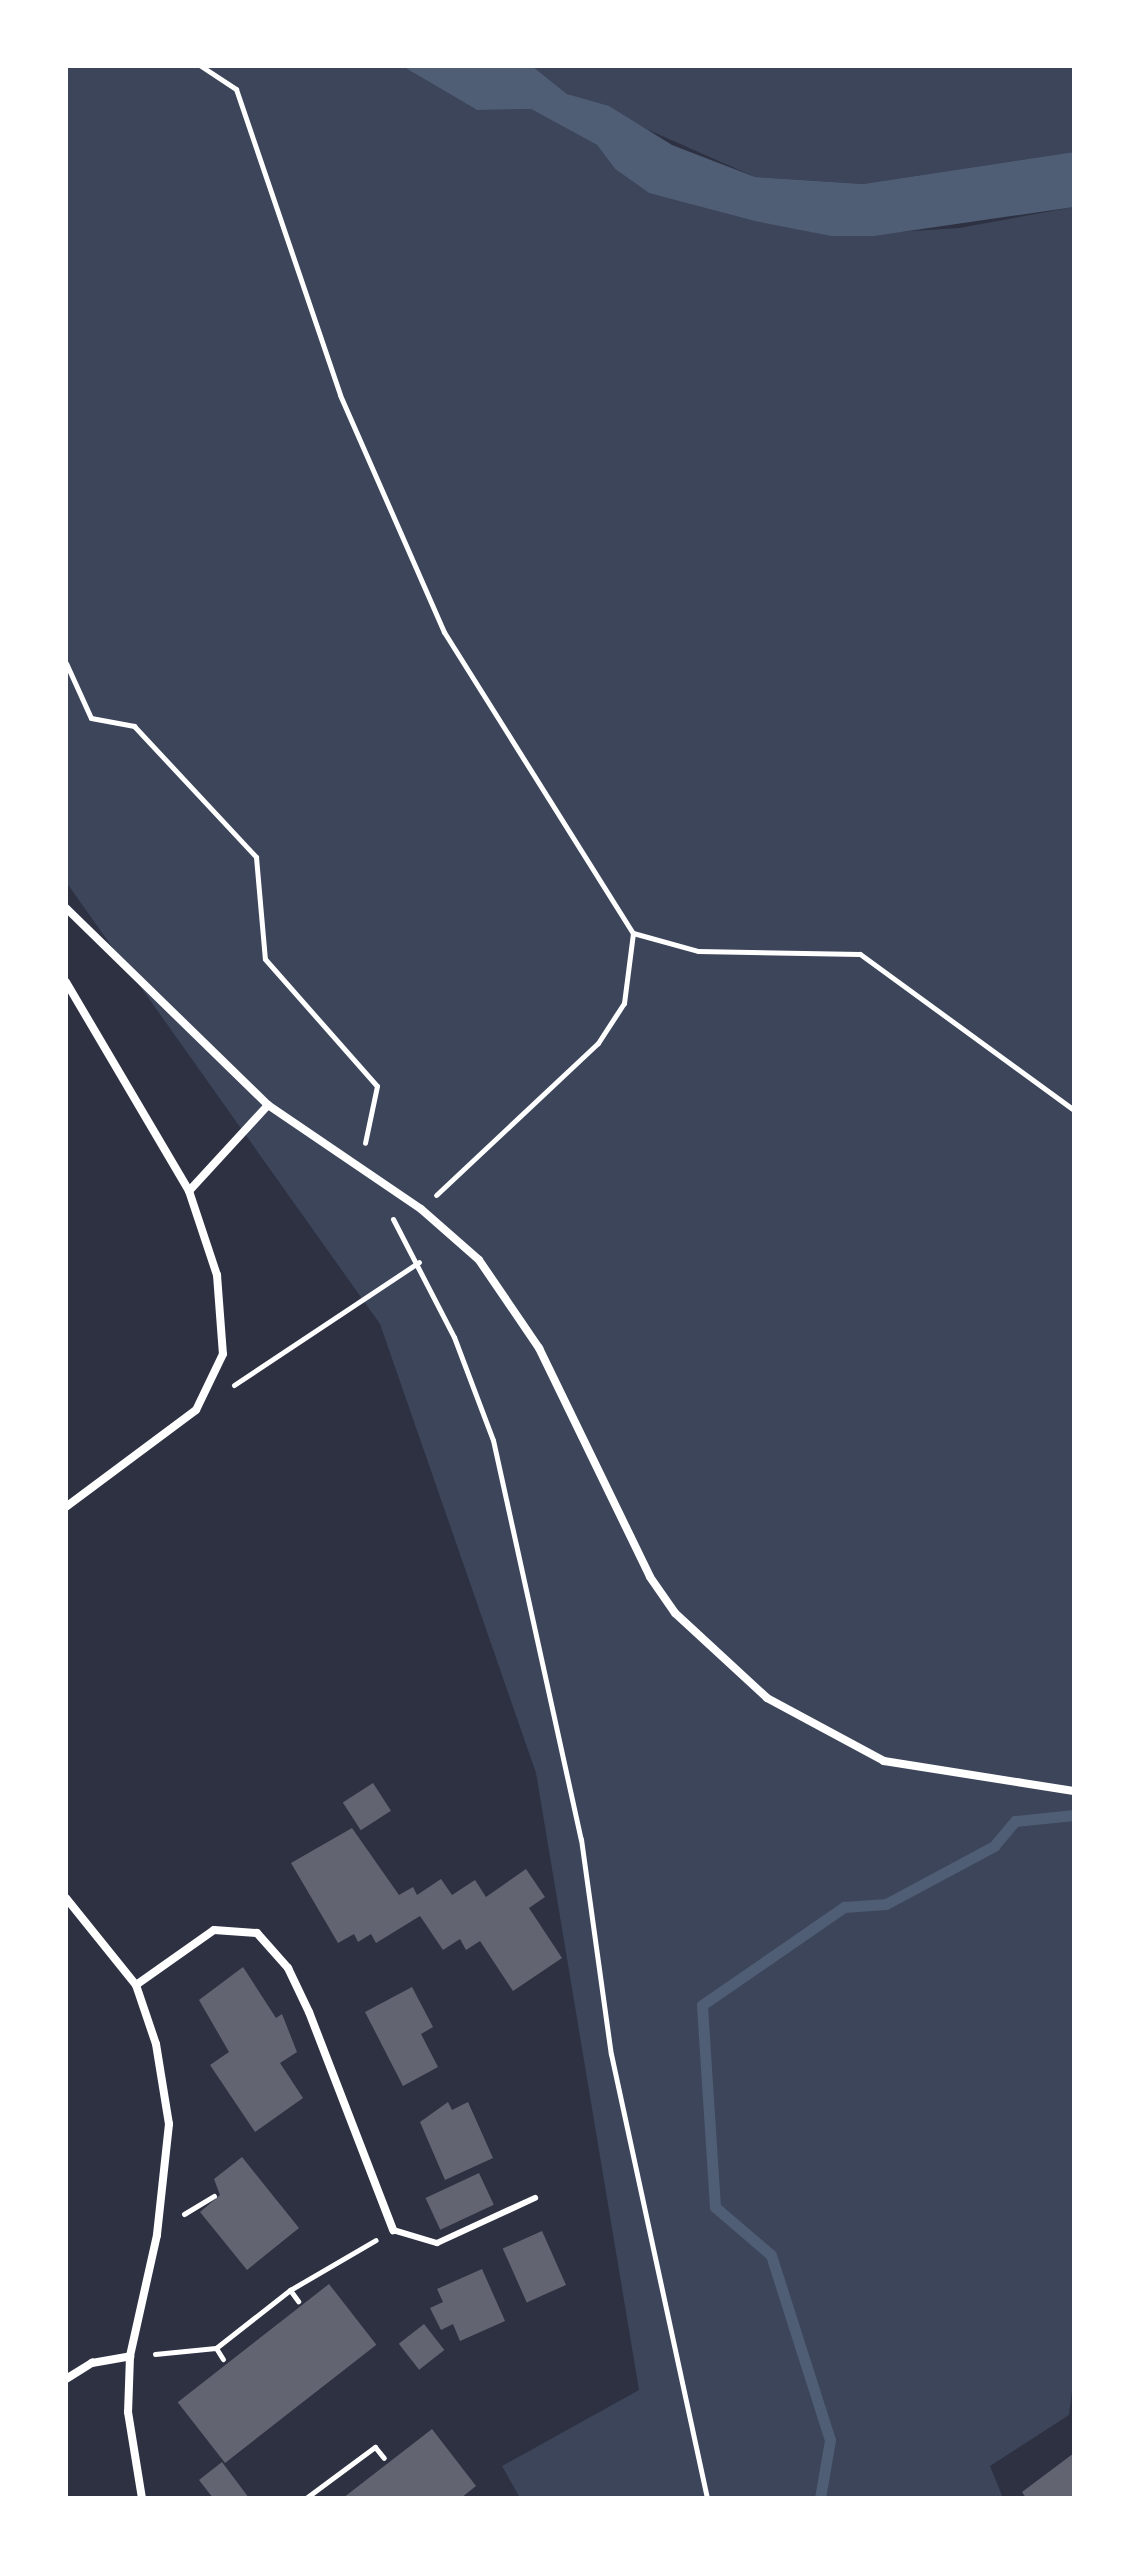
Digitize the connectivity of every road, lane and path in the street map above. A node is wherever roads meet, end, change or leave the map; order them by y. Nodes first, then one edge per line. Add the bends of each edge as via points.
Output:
1 (201, 66) edge
2 (66, 663) edge
3 (66, 908) edge
4 (633, 933) junction
5 (66, 982) edge
6 (268, 1105) junction
7 (1074, 1110) edge
8 (360, 1165) junction
9 (189, 1191) junction
10 (421, 1209) junction
11 (389, 1214) dead end
12 (419, 1262) junction
13 (196, 1410) junction
14 (66, 1507) edge
15 (1074, 1791) edge
16 (66, 1898) edge
17 (136, 1985) junction
18 (214, 2196) dead end
19 (535, 2198) dead end
20 (161, 2211) junction
21 (393, 2230) junction
22 (290, 2290) junction
23 (298, 2301) dead end
24 (216, 2348) junction
25 (130, 2356) junction
26 (223, 2359) dead end
27 (66, 2379) edge
28 (384, 2458) dead end
29 (142, 2498) edge
30 (306, 2498) edge
31 (707, 2498) edge

1 - 4 path via 236,89 340,395 444,632
2 - 8 path via 91,718 134,726 256,857 265,959 377,1086
3 - 6 street
4 - 7 path via 698,951 860,954
4 - 10 path via 624,1003 598,1043
5 - 9 street
6 - 8 street
6 - 9 street
8 - 10 street
9 - 13 street via 217,1275 223,1354
10 - 15 street via 479,1260 539,1348 629,1538 675,1613 767,1698 884,1761
11 - 12 path
12 - 13 path
12 - 31 path via 493,1440 581,1839 611,2054
13 - 14 street
16 - 17 street
17 - 20 street via 156,2044 169,2124
17 - 21 street via 214,1930 257,1933 288,1968 309,2012
18 - 20 path via 182,2216
19 - 21 lane via 437,2243
20 - 25 street
21 - 22 path
22 - 23 path
22 - 24 path
24 - 25 path
24 - 26 path
25 - 27 street via 92,2363
25 - 29 street via 128,2412
28 - 30 path via 375,2447

